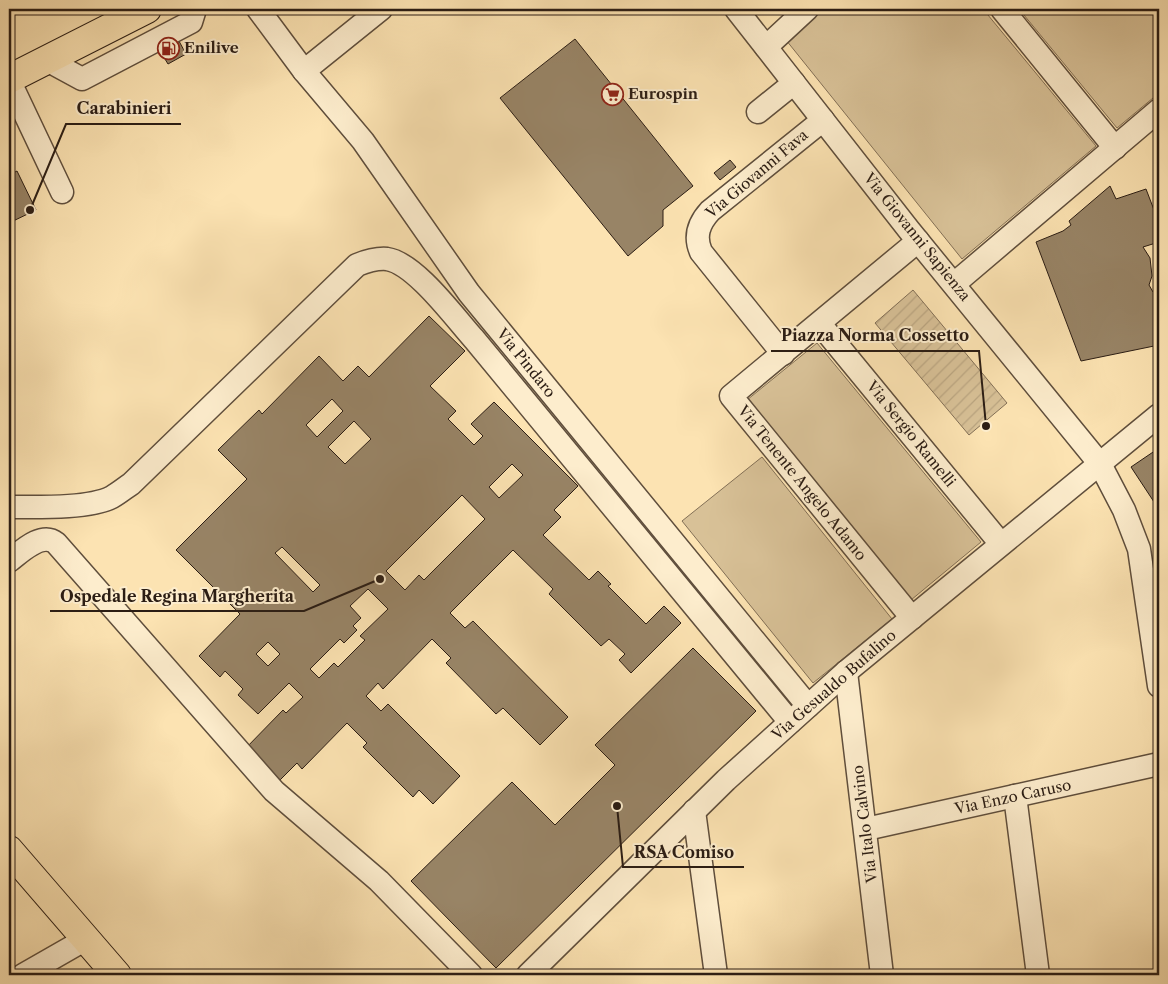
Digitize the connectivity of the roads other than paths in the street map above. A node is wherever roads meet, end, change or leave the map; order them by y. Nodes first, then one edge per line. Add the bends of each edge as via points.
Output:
1 (147, 9) edge
2 (195, 9) edge
3 (258, 9) edge
4 (381, 9) edge
5 (736, 9) edge
6 (807, 9) edge
7 (1002, 9) edge
8 (766, 47) junction
9 (47, 60) junction
10 (304, 71) junction
11 (9, 79) edge
12 (794, 83) junction
13 (1159, 110) edge
14 (758, 112) dead end
15 (824, 120) junction
16 (1115, 148) junction
17 (62, 192) dead end
18 (918, 242) junction
19 (954, 284) junction
20 (820, 324) junction
21 (783, 354) junction
22 (1159, 415) edge
23 (1100, 464) junction
24 (9, 507) edge
25 (45, 507) junction
26 (9, 520) edge
27 (1002, 544) junction
28 (9, 562) edge
29 (1154, 599) edge
30 (912, 618) junction
31 (846, 672) junction
32 (1159, 686) edge
33 (808, 706) junction
34 (790, 722) junction
35 (1159, 764) edge
36 (1015, 796) junction
37 (694, 812) junction
38 (866, 829) junction
39 (9, 850) edge
40 (86, 939) junction
41 (23, 975) edge
42 (117, 975) edge
43 (471, 975) edge
44 (528, 975) edge
45 (716, 975) edge
46 (882, 975) edge
47 (1038, 975) edge

1 - 9 main road
2 - 9 street via 191,22 82,79
3 - 10 street, Via Pindaro
4 - 10 street
5 - 8 street, Via Giovanni Sapienza
6 - 8 street
7 - 16 street
8 - 12 street, Via Giovanni Sapienza
9 - 11 main road
10 - 33 street, Via Pindaro via 363,141 469,293
11 - 17 street
12 - 14 street
12 - 15 street, Via Giovanni Sapienza
13 - 16 street
15 - 18 street, Via Giovanni Sapienza
15 - 21 street, Via Giovanni Fava via 710,211 701,221 698,231 697,243 701,252
16 - 19 street
18 - 19 street, Via Giovanni Sapienza
18 - 20 street, Via Tenente Angelo Adamo
19 - 23 street, Via Giovanni Sapienza
20 - 21 street, Via Tenente Angelo Adamo
20 - 27 street, Via Sergio Ramelli
21 - 30 street, Via Tenente Angelo Adamo via 731,396
22 - 23 street, Via Gesualdo Bufalino
23 - 27 street, Via Gesualdo Bufalino
23 - 29 street, Via Giovanni Sapienza via 1124,510
24 - 25 street
25 - 26 street
25 - 34 street via 111,497 131,484 357,265 388,259 418,278 474,339
27 - 30 street, Via Gesualdo Bufalino
28 - 43 street via 43,539 56,543 274,791 379,881
29 - 32 street, Via Giovanni Sapienza
30 - 31 street, Via Gesualdo Bufalino
31 - 33 street, Via Gesualdo Bufalino
31 - 38 street, Via Italo Calvino
33 - 34 street, Via Gesualdo Bufalino
34 - 37 street, Via Gesualdo Bufalino
35 - 36 street, Via Enzo Caruso
36 - 38 street, Via Enzo Caruso
36 - 47 street
37 - 44 street, Via Gesualdo Bufalino
37 - 45 street
38 - 46 street, Via Italo Calvino
39 - 40 main road
40 - 41 street
40 - 42 main road

